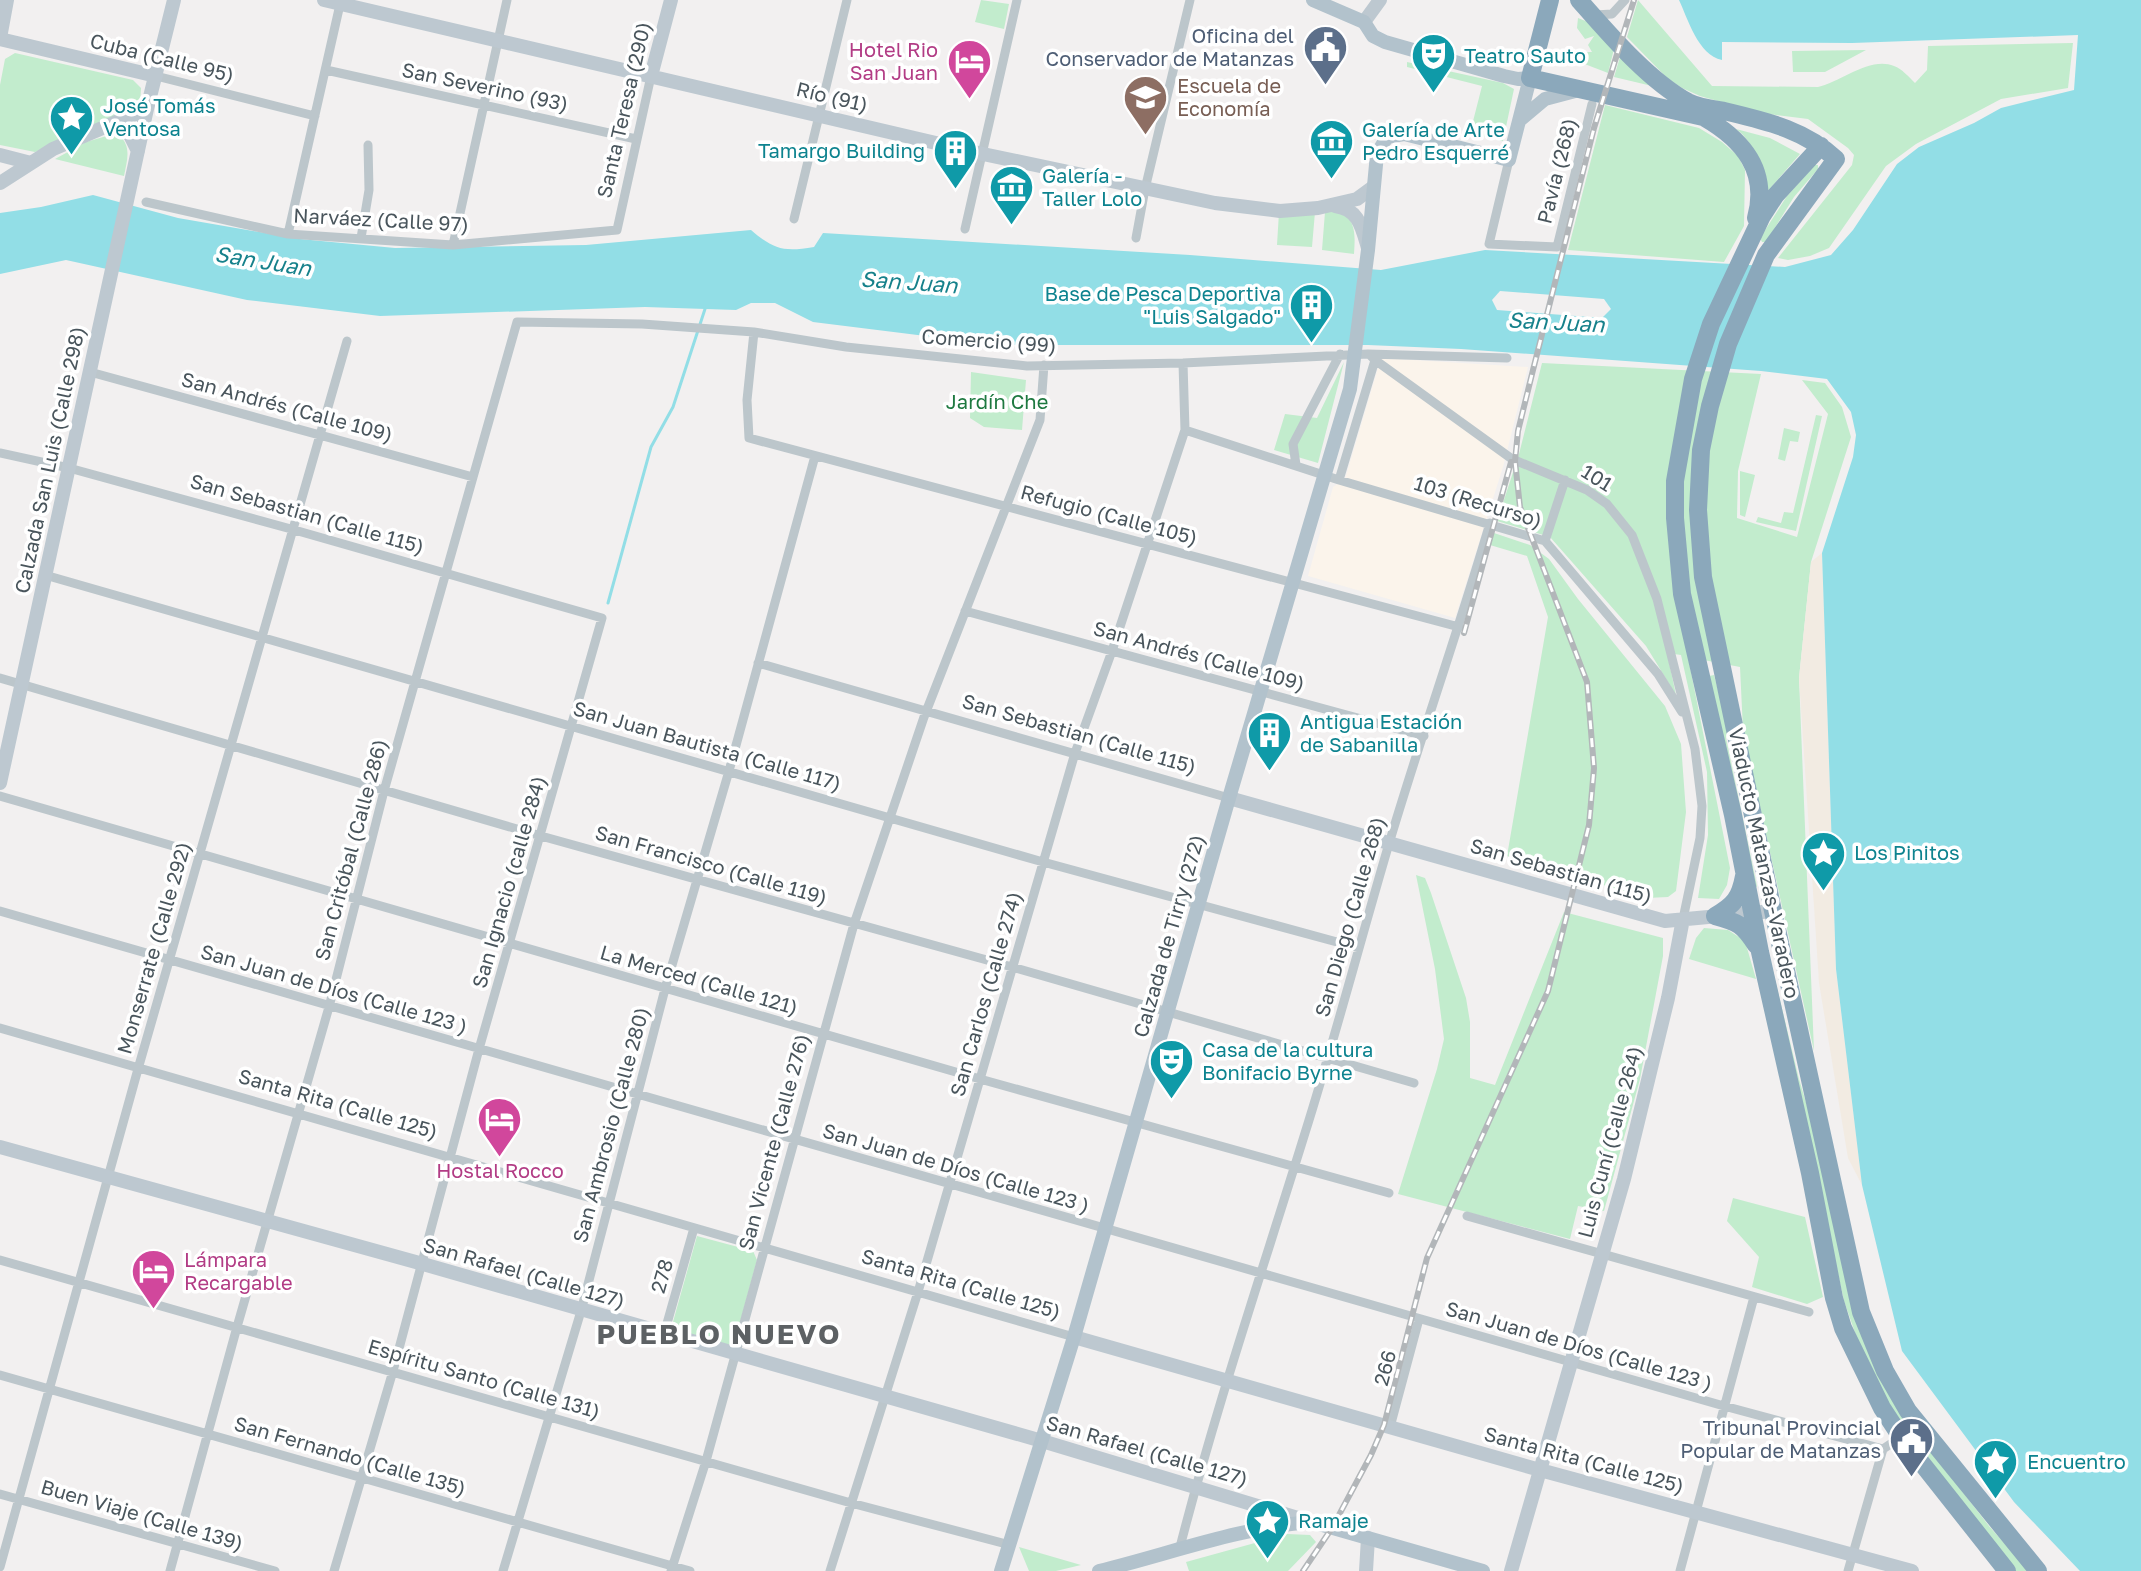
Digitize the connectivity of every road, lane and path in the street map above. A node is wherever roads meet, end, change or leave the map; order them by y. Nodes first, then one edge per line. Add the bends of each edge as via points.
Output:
1 (7, 0) edge
2 (174, 0) edge
3 (324, 0) edge
4 (507, 0) edge
5 (671, 0) edge
6 (847, 0) edge
7 (1017, 0) edge
8 (1190, 0) edge
9 (1313, 0) edge
10 (1380, 0) edge
11 (1550, 0) edge
12 (1625, 0) edge
13 (340, 2) edge
14 (1585, 7) edge
15 (1364, 22) junction
16 (0, 38) edge
17 (498, 42) junction
18 (326, 70) junction
19 (156, 76) junction
20 (651, 76) junction
21 (1530, 78) junction
22 (1588, 96) junction
23 (483, 106) junction
24 (147, 109) junction
25 (819, 115) junction
26 (315, 116) junction
27 (1705, 118) junction
28 (1520, 120) junction
29 (100, 127) junction
30 (636, 139) junction
31 (368, 145) dead end
32 (1817, 150) junction
33 (138, 152) junction
34 (983, 154) junction
35 (0, 155) edge
36 (1509, 160) junction
37 (31, 163) junction
38 (0, 183) edge
39 (1372, 188) junction
40 (1145, 189) junction
41 (146, 202) dead end
42 (1334, 206) junction
43 (794, 219) dead end
44 (965, 229) dead end
45 (617, 230) joint
46 (288, 234) junction
47 (361, 238) junction
48 (1136, 238) dead end
49 (453, 245) junction
50 (1368, 250) junction
51 (1743, 254) junction
52 (517, 322) joint
53 (754, 332) junction
54 (347, 341) dead end
55 (1340, 354) junction
56 (1372, 357) junction
57 (1507, 358) dead end
58 (1183, 363) junction
59 (1044, 365) junction
60 (90, 372) junction
61 (1185, 430) junction
62 (320, 434) junction
63 (0, 453) edge
64 (815, 456) junction
65 (1296, 465) junction
66 (69, 468) junction
67 (1324, 475) junction
68 (473, 477) junction
69 (1339, 480) junction
70 (1565, 480) junction
71 (1006, 506) junction
72 (1490, 523) junction
73 (291, 529) junction
74 (1545, 541) junction
75 (1147, 544) junction
76 (446, 574) junction
77 (45, 575) junction
78 (1293, 583) junction
79 (965, 611) junction
80 (602, 618) joint
81 (1459, 627) junction
82 (261, 637) junction
83 (1112, 651) junction
84 (758, 663) junction
85 (0, 678) edge
86 (415, 681) junction
87 (22, 685) junction
88 (1261, 691) junction
89 (927, 710) junction
90 (1685, 718) junction
91 (571, 726) junction
92 (1424, 736) junction
93 (231, 747) junction
94 (1075, 753) junction
95 (729, 771) junction
96 (0, 783) edge
97 (384, 791) junction
98 (0, 796) edge
99 (1229, 798) junction
100 (889, 818) junction
101 (541, 836) junction
102 (1389, 845) junction
103 (200, 855) junction
104 (1043, 862) junction
105 (1745, 871) junction
106 (696, 879) junction
107 (356, 899) junction
108 (1199, 903) junction
109 (0, 911) edge
110 (1773, 911) junction
111 (1752, 912) junction
112 (1715, 916) junction
113 (1683, 919) junction
114 (854, 924) junction
115 (510, 944) junction
116 (1359, 948) junction
117 (1760, 952) junction
118 (169, 960) junction
119 (1012, 967) junction
120 (665, 989) junction
121 (329, 1007) junction
122 (1168, 1014) junction
123 (0, 1028) edge
124 (822, 1034) junction
125 (479, 1049) junction
126 (1328, 1060) junction
127 (138, 1069) junction
128 (980, 1079) junction
129 (1414, 1083) dead end
130 (637, 1095) junction
131 (299, 1113) junction
132 (1137, 1122) junction
133 (793, 1139) junction
134 (0, 1147) edge
135 (451, 1157) junction
136 (1295, 1165) junction
137 (108, 1178) junction
138 (949, 1184) junction
139 (1389, 1193) dead end
140 (610, 1203) junction
141 (1467, 1216) dead end
142 (268, 1222) junction
143 (694, 1228) junction
144 (1105, 1229) junction
145 (764, 1248) junction
146 (1601, 1252) junction
147 (0, 1260) edge
148 (423, 1264) junction
149 (1259, 1273) junction
150 (79, 1283) junction
151 (918, 1292) junction
152 (1754, 1297) junction
153 (581, 1311) junction
154 (1809, 1312) dead end
155 (1419, 1319) junction
156 (237, 1327) junction
157 (664, 1334) junction
158 (1074, 1337) junction
159 (736, 1354) junction
160 (1571, 1364) junction
161 (393, 1371) junction
162 (0, 1375) edge
163 (1227, 1380) junction
164 (50, 1390) junction
165 (884, 1397) junction
166 (1724, 1406) junction
167 (550, 1417) junction
168 (1390, 1427) junction
169 (208, 1435) junction
170 (1901, 1437) junction
171 (1042, 1441) junction
172 (1883, 1449) junction
173 (706, 1461) junction
174 (1540, 1470) junction
175 (361, 1479) junction
176 (1196, 1485) junction
177 (0, 1494) edge
178 (18, 1500) junction
179 (851, 1503) junction
180 (1697, 1511) junction
181 (1312, 1522) junction
182 (518, 1523) junction
183 (1368, 1538) junction
184 (177, 1544) junction
185 (1010, 1545) junction
186 (1179, 1551) junction
187 (1853, 1554) junction
188 (0, 1567) edge
189 (672, 1568) edge
190 (1006, 1568) edge
191 (1107, 1570) edge
192 (170, 1571) edge
193 (275, 1571) edge
194 (334, 1571) edge
195 (503, 1571) edge
196 (690, 1571) edge
197 (830, 1571) edge
198 (1366, 1571) edge
199 (1483, 1571) edge
200 (1511, 1571) edge
201 (1680, 1571) edge
202 (1848, 1571) edge
203 (1912, 1571) edge
204 (2007, 1571) edge
205 (2038, 1571) edge

1 - 16 street
2 - 19 street, Calzada San Luis (Calle 298)
3 - 13 street, Río (91)
4 - 17 street
5 - 20 street, Santa Teresa (290)
6 - 25 street
7 - 34 street
8 - 40 street
9 - 15 main road
10 - 15 street
11 - 21 highway
12 - 14 street via 1607,16
13 - 17 street, Río (91)
13 - 18 street
14 - 32 highway via 1655,77 1690,103 1773,123 1799,133
15 - 21 main road via 1373,36 1402,47 1504,76
16 - 19 street, Cuba (Calle 95)
17 - 20 street, Río (91)
17 - 23 street
18 - 23 street, San Severino (93)
18 - 26 street
19 - 24 street, Calzada San Luis (Calle 298)
19 - 26 street, Cuba (Calle 95)
20 - 25 street, Río (91)
20 - 30 street, Santa Teresa (290)
21 - 22 highway
21 - 28 main road
22 - 27 highway
22 - 28 main road via 1549,97
22 - 36 street, Pavía (268) via 1557,247 1489,244
23 - 30 street, San Severino (93)
23 - 49 street
24 - 29 street
24 - 33 street, Calzada San Luis (Calle 298)
25 - 34 street, Río (91)
25 - 43 street
26 - 46 street
27 - 32 highway
27 - 51 highway via 1738,143 1759,177 1761,197
28 - 36 main road
29 - 33 street via 129,133
29 - 37 street
30 - 45 street, Santa Teresa (290)
31 - 47 street via 369,190
32 - 51 highway, Viaducto Matanzas-Varadero via 1775,196
32 - 110 highway, Viaducto Matanzas-Varadero via 1833,163 1766,255 1728,344 1701,450 1703,577
33 - 60 street, Calzada San Luis (Calle 298)
34 - 40 street, Río (91)
34 - 44 street
35 - 37 street
36 - 39 main road via 1393,134 1381,143
37 - 38 street
39 - 42 street, Río (91)
39 - 50 main road, Calzada de Tirry (272)
40 - 42 street, Río (91) via 1240,208
40 - 48 street
41 - 46 street, Narváez (Calle 97)
42 - 50 street via 1357,217
45 - 49 street, Narváez (Calle 97)
46 - 47 street, Narváez (Calle 97)
47 - 49 street, Narváez (Calle 97)
50 - 67 main road, Calzada de Tirry (272) via 1355,368
51 - 105 highway, Viaducto Matanzas-Varadero via 1693,379 1675,481 1675,518 1682,594
52 - 53 street, Comercio (99)
52 - 68 street, San Critóbal (Calle 286)
53 - 59 street, Comercio (99) via 846,347
53 - 64 street, Refugio (Calle 105) via 749,438
54 - 62 street, Monserrate (Calle 292)
55 - 56 street, Comercio (99)
55 - 58 street, Comercio (99)
55 - 65 street via 1293,444
56 - 57 street, Comercio (99)
56 - 69 street
56 - 70 street, 101 via 1512,459
58 - 59 street, Comercio (99)
58 - 61 street
59 - 71 street, San Vicente (Calle 276) via 1040,420
60 - 62 street, San Andrés (Calle 109)
60 - 66 street, Calzada San Luis (Calle 298)
61 - 65 street, 103 (Recurso)
61 - 75 street, San Carlos (Calle 274)
62 - 68 street, San Andrés (Calle 109)
62 - 73 street, Monserrate (Calle 292)
63 - 66 street, San Sebastian (Calle 115)
64 - 71 street, Refugio (Calle 105)
64 - 84 street, San Ambrosio (Calle 280)
65 - 67 street, 103 (Recurso)
66 - 73 street, San Sebastian (Calle 115)
66 - 77 street, Calzada San Luis (Calle 298)
67 - 69 street, 103 (Recurso)
67 - 78 main road, Calzada de Tirry (272)
68 - 76 street, San Critóbal (Calle 286)
69 - 72 street, 103 (Recurso)
70 - 74 street
70 - 90 street, 101 via 1607,504 1632,535 1657,599
71 - 75 street, Refugio (Calle 105)
71 - 79 street, San Vicente (Calle 276)
72 - 74 street, 103 (Recurso)
72 - 81 street, San Diego (Calle 268)
73 - 76 street, San Sebastian (Calle 115)
73 - 82 street, Monserrate (Calle 292)
74 - 90 street, 103 (Recurso) via 1658,674
75 - 78 street, Refugio (Calle 105)
75 - 83 street, San Carlos (Calle 274)
76 - 80 street, San Sebastian (Calle 115)
76 - 86 street, San Critóbal (Calle 286)
77 - 82 street, San Juan Bautista (Calle 117)
77 - 87 street, Calzada San Luis (Calle 298)
78 - 81 street, Refugio (Calle 105)
78 - 88 main road, Calzada de Tirry (272)
79 - 83 street, San Andrés (Calle 109)
79 - 89 street, San Vicente (Calle 276)
80 - 91 street, San Ignacio (calle 284)
81 - 92 street, San Diego (Calle 268)
82 - 86 street, San Juan Bautista (Calle 117)
82 - 93 street, Monserrate (Calle 292)
83 - 88 street, San Andrés (Calle 109)
83 - 94 street, San Carlos (Calle 274)
84 - 89 street, San Sebastian (Calle 115)
84 - 95 street, San Ambrosio (Calle 280)
85 - 87 street, San Francisco (Calle 119)
86 - 91 street, San Juan Bautista (Calle 117)
86 - 97 street, San Critóbal (Calle 286)
87 - 93 street, San Francisco (Calle 119)
87 - 96 street, Calzada San Luis (Calle 298)
88 - 92 street, San Andrés (Calle 109)
88 - 99 main road, Calzada de Tirry (272)
89 - 94 street, San Sebastian (Calle 115)
89 - 100 street, San Vicente (Calle 276)
90 - 113 street, Luis Cuní (Calle 264) via 1702,806
91 - 95 street, San Juan Bautista (Calle 117)
91 - 101 street, San Ignacio (calle 284)
92 - 102 street, San Diego (Calle 268)
93 - 97 street, San Francisco (Calle 119)
93 - 103 street, Monserrate (Calle 292)
94 - 99 street, San Sebastian (Calle 115)
94 - 104 street, San Carlos (Calle 274)
95 - 100 street, San Juan Bautista (Calle 117)
95 - 106 street, San Ambrosio (Calle 280)
97 - 101 street, San Francisco (Calle 119)
97 - 107 street, San Critóbal (Calle 286)
98 - 103 street, La Merced (Calle 121)
99 - 102 street, San Sebastian (Calle 115)
99 - 108 main road, Calzada de Tirry (272)
100 - 104 street, San Juan Bautista (Calle 117)
100 - 114 street, San Vicente (Calle 276)
101 - 106 street, San Francisco (Calle 119)
101 - 115 street, San Ignacio (calle 284)
102 - 113 street, San Sebastian (115) via 1665,921
102 - 116 street, San Diego (Calle 268)
103 - 107 street, La Merced (Calle 121)
103 - 118 street, Monserrate (Calle 292)
104 - 108 street, San Juan Bautista (Calle 117)
104 - 119 street, San Carlos (Calle 274)
105 - 111 highway, Viaducto Matanzas-Varadero
105 - 112 highway via 1740,896
106 - 114 street, San Francisco (Calle 119)
106 - 120 street, San Ambrosio (Calle 280)
107 - 115 street, La Merced (Calle 121)
107 - 121 street, San Critóbal (Calle 286)
108 - 116 street, San Juan Bautista (Calle 117)
108 - 122 main road, Calzada de Tirry (272)
109 - 118 street, San Juan de Díos (Calle 123 )
110 - 111 street, San Sebastian (115)
110 - 205 highway, Viaducto Matanzas-Varadero via 1868,1331 1908,1411
111 - 112 street, San Sebastian (115)
111 - 117 highway, Viaducto Matanzas-Varadero
112 - 113 street, San Sebastian (115)
112 - 117 highway via 1737,922
113 - 146 street, Luis Cuní (Calle 264) via 1624,1179
114 - 119 street, San Francisco (Calle 119)
114 - 124 street, San Vicente (Calle 276)
115 - 120 street, La Merced (Calle 121)
115 - 125 street, San Ignacio (calle 284)
116 - 126 street, San Diego (Calle 268)
117 - 170 highway, Viaducto Matanzas-Varadero via 1834,1298 1863,1371
118 - 121 street, San Juan de Díos (Calle 123 )
118 - 127 street, Monserrate (Calle 292)
119 - 122 street, San Francisco (Calle 119)
119 - 128 street, San Carlos (Calle 274)
120 - 124 street, La Merced (Calle 121)
120 - 130 street, San Ambrosio (Calle 280)
121 - 125 street, San Juan de Díos (Calle 123 )
121 - 131 street, San Critóbal (Calle 286)
122 - 126 street, San Francisco (Calle 119)
122 - 132 main road, Calzada de Tirry (272)
123 - 127 street, Santa Rita (Calle 125)
124 - 128 street, La Merced (Calle 121)
124 - 133 street, San Vicente (Calle 276)
125 - 130 street, San Juan de Díos (Calle 123 )
125 - 135 street, San Ignacio (calle 284)
126 - 129 street, San Francisco (Calle 119)
126 - 136 street, San Diego (Calle 268)
127 - 131 street, Santa Rita (Calle 125)
127 - 137 street, Monserrate (Calle 292)
128 - 132 street, La Merced (Calle 121)
128 - 138 street, San Carlos (Calle 274)
130 - 133 street, San Juan de Díos (Calle 123 )
130 - 140 street, San Ambrosio (Calle 280)
131 - 135 street, Santa Rita (Calle 125)
131 - 142 street, San Critóbal (Calle 286)
132 - 136 street, La Merced (Calle 121)
132 - 144 main road, Calzada de Tirry (272)
133 - 138 street, San Juan de Díos (Calle 123 )
133 - 145 street, San Vicente (Calle 276)
134 - 137 street, San Rafael (Calle 127)
135 - 140 street, Santa Rita (Calle 125)
135 - 148 street, San Ignacio (calle 284)
136 - 139 street, La Merced (Calle 121)
136 - 149 street, San Diego (Calle 268)
137 - 142 street, San Rafael (Calle 127)
137 - 150 street, Monserrate (Calle 292)
138 - 144 street, San Juan de Díos (Calle 123 )
138 - 151 street, San Carlos (Calle 274)
140 - 143 street, Santa Rita (Calle 125)
140 - 153 street, San Ambrosio (Calle 280)
141 - 146 street
142 - 148 street, San Rafael (Calle 127)
142 - 156 street, San Critóbal (Calle 286)
143 - 145 street, Santa Rita (Calle 125)
143 - 157 street, 278
144 - 149 street, San Juan de Díos (Calle 123 )
144 - 158 main road, Calzada de Tirry (272)
145 - 151 street, Santa Rita (Calle 125)
145 - 159 street, San Vicente (Calle 276)
146 - 152 street
146 - 160 street, Luis Cuní (Calle 264)
147 - 150 street, Espíritu Santo (Calle 131)
148 - 153 street, San Rafael (Calle 127)
148 - 161 street, San Ignacio (calle 284)
149 - 155 street, San Juan de Díos (Calle 123 )
149 - 163 street, San Diego (Calle 268)
150 - 156 street, Espíritu Santo (Calle 131)
150 - 164 street, Monserrate (Calle 292)
151 - 158 street, Santa Rita (Calle 125)
151 - 165 street, San Carlos (Calle 274)
152 - 154 street
152 - 166 street
153 - 157 street, San Rafael (Calle 127)
153 - 167 street, San Ambrosio (Calle 280)
155 - 160 street, San Juan de Díos (Calle 123 )
155 - 168 street, 266
156 - 161 street, Espíritu Santo (Calle 131)
156 - 169 street, San Critóbal (Calle 286)
157 - 159 street, San Rafael (Calle 127)
158 - 163 street, Santa Rita (Calle 125)
158 - 171 main road, Calzada de Tirry (272)
159 - 165 street, San Rafael (Calle 127)
159 - 173 street, San Vicente (Calle 276)
160 - 166 street, San Juan de Díos (Calle 123 )
160 - 174 street, Luis Cuní (Calle 264)
161 - 167 street, Espíritu Santo (Calle 131)
161 - 175 street, San Ignacio (calle 284)
162 - 164 street, San Fernando (Calle 135)
163 - 168 street, Santa Rita (Calle 125)
163 - 176 street, San Diego (Calle 268)
164 - 169 street, San Fernando (Calle 135)
164 - 178 street, Monserrate (Calle 292)
165 - 171 street, San Rafael (Calle 127)
165 - 179 street, San Carlos (Calle 274)
166 - 172 street, San Juan de Díos (Calle 123 )
166 - 180 street
167 - 173 street, Espíritu Santo (Calle 131)
167 - 182 street, San Ambrosio (Calle 280)
168 - 174 street, Santa Rita (Calle 125)
169 - 175 street, San Fernando (Calle 135)
169 - 184 street, San Critóbal (Calle 286)
170 - 172 street
170 - 204 highway, Viaducto Matanzas-Varadero
171 - 176 street, San Rafael (Calle 127)
171 - 185 main road, Calzada de Tirry (272)
172 - 187 street
173 - 179 street, Espíritu Santo (Calle 131)
173 - 189 street, San Vicente (Calle 276)
174 - 180 street, Santa Rita (Calle 125)
174 - 200 street, Luis Cuní (Calle 264)
175 - 182 street, San Fernando (Calle 135)
175 - 194 street, San Ignacio (calle 284)
176 - 181 street, San Rafael (Calle 127)
176 - 186 street, San Diego (Calle 268)
177 - 178 street, Buen Viaje (Calle 139)
178 - 184 street, Buen Viaje (Calle 139)
178 - 188 street, Monserrate (Calle 292)
179 - 185 street, Espíritu Santo (Calle 131)
179 - 197 street, San Carlos (Calle 274)
180 - 187 street, Santa Rita (Calle 125)
180 - 201 street
181 - 183 main road
181 - 186 main road via 1271,1526
182 - 189 street, San Fernando (Calle 135)
182 - 195 street, San Ambrosio (Calle 280)
183 - 198 street
183 - 199 main road
184 - 192 street, San Critóbal (Calle 286)
184 - 193 street, Buen Viaje (Calle 139)
185 - 190 main road, Calzada de Tirry (272)
186 - 191 main road
187 - 202 street
187 - 203 street, Santa Rita (Calle 125)
189 - 196 street, San Fernando (Calle 135)

